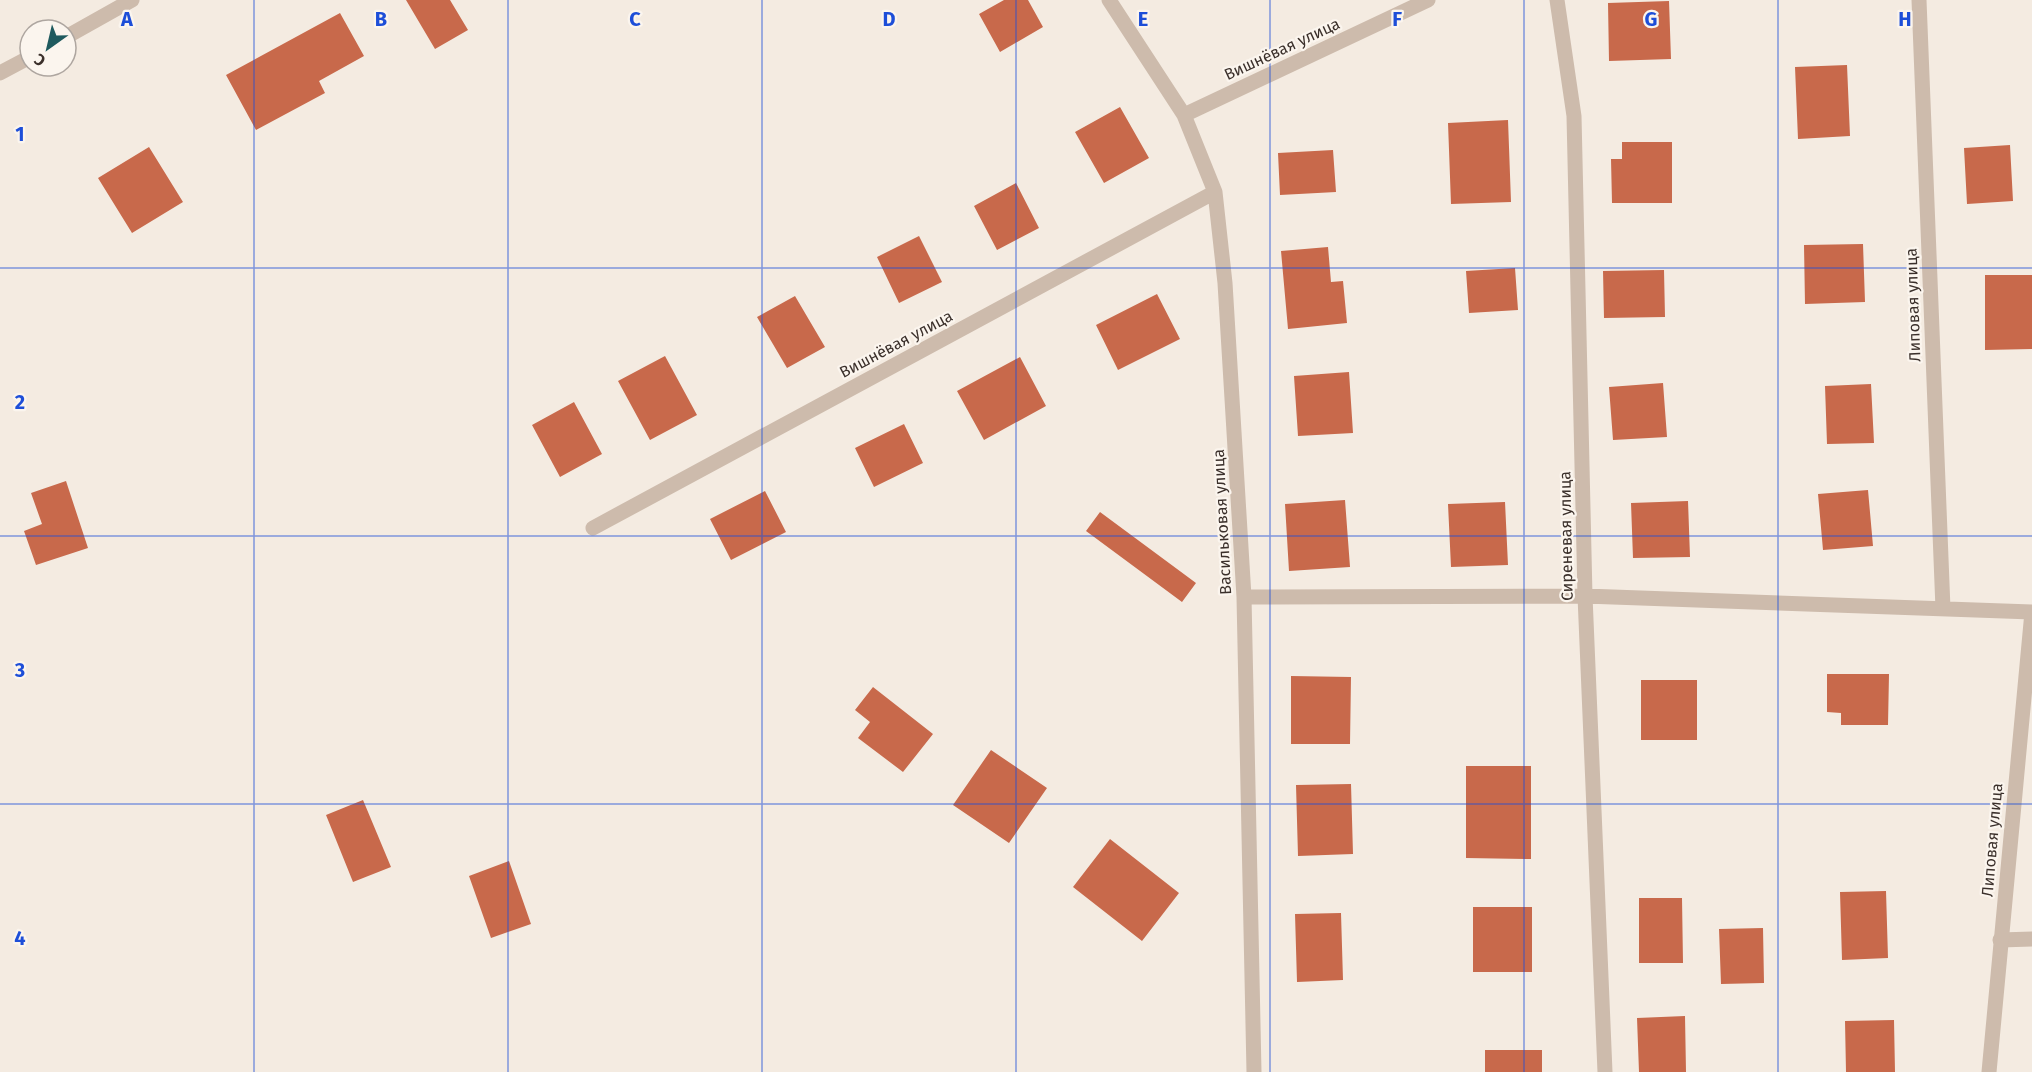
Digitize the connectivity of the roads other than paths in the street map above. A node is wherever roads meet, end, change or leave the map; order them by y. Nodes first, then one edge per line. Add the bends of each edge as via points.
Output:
1 (132, 0) edge
2 (1109, 0) edge
3 (1428, 0) edge
4 (1557, 0) edge
5 (1919, 0) edge
6 (78, 30) edge
7 (18, 64) edge
8 (0, 74) edge
9 (1184, 115) junction
10 (1215, 192) junction
11 (593, 528) dead end
12 (1586, 596) junction
13 (1244, 597) junction
14 (1943, 609) junction
15 (2032, 612) edge
16 (2032, 939) edge
17 (2000, 940) junction
18 (1254, 1072) edge
19 (1605, 1072) edge
20 (1989, 1072) edge

1 - 6 street
2 - 9 street, Васильковая улица
3 - 9 street, Вишнёвая улица
4 - 12 street, Сиреневая улица via 1574,116
5 - 14 street, Липовая улица
7 - 8 street
9 - 10 street, Васильковая улица
10 - 11 street, Вишнёвая улица
10 - 13 street, Васильковая улица via 1225,283
12 - 13 street
12 - 14 street
12 - 19 street, Сиреневая улица
13 - 18 street, Васильковая улица
14 - 15 street
15 - 17 street, Липовая улица
16 - 17 street
17 - 20 street, Липовая улица

